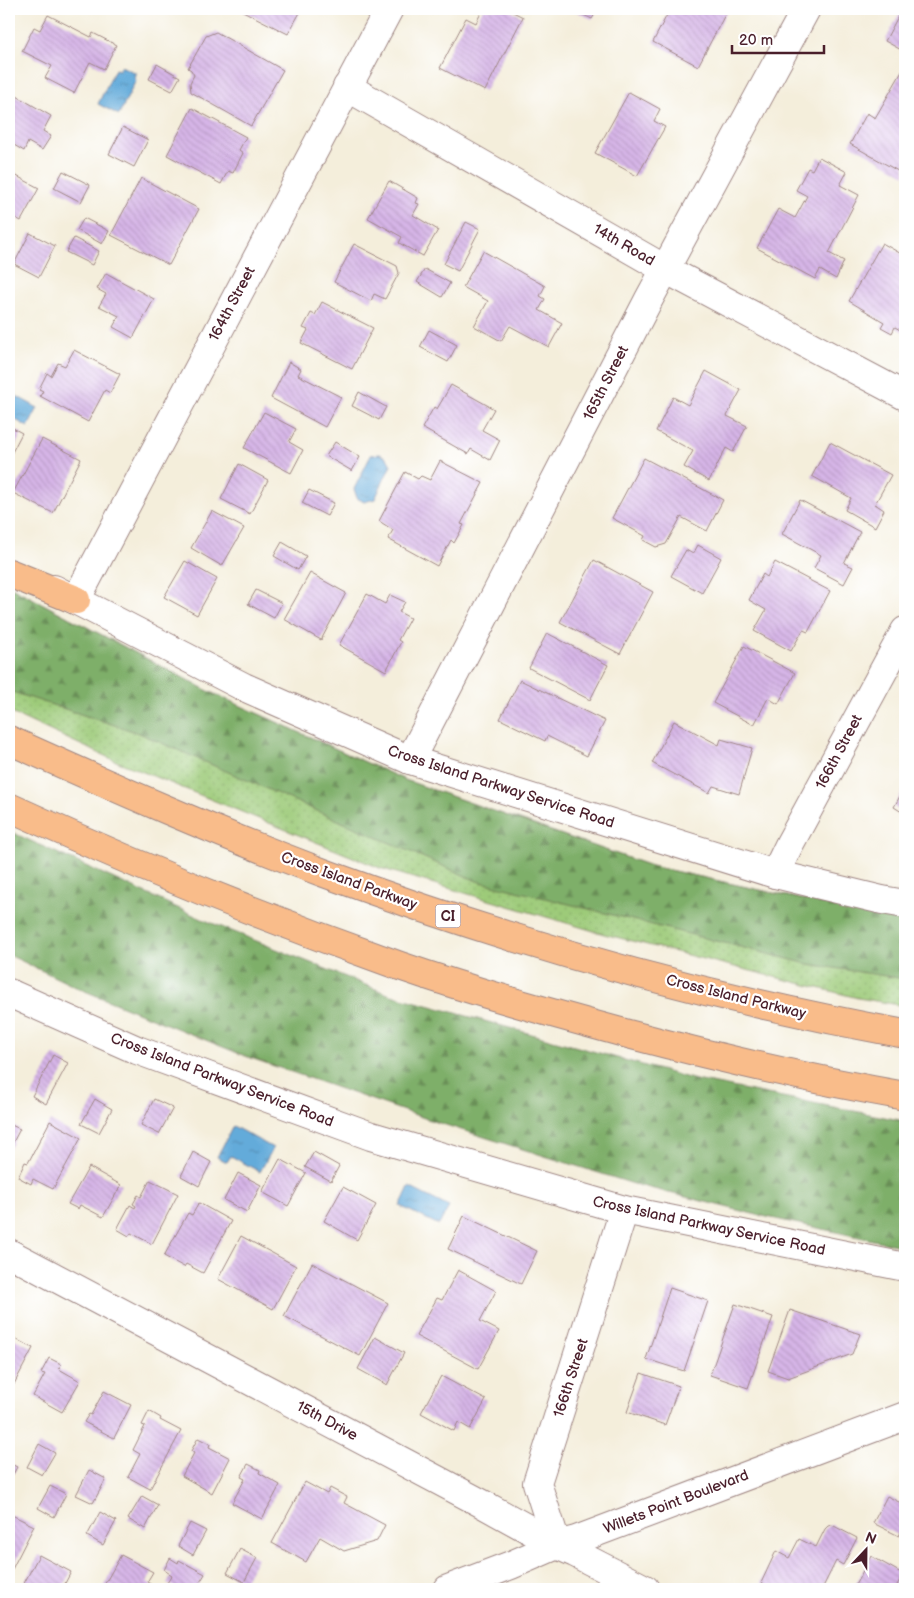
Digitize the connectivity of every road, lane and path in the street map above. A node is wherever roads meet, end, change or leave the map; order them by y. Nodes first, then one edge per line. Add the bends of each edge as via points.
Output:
1 (389, 9) edge
2 (806, 9) edge
3 (347, 87) junction
4 (665, 269) junction
5 (905, 396) edge
6 (9, 564) edge
7 (9, 573) edge
8 (76, 600) junction
9 (905, 631) edge
10 (9, 740) edge
11 (410, 760) junction
12 (9, 807) edge
13 (775, 874) junction
14 (905, 904) edge
15 (9, 993) edge
16 (905, 1034) edge
17 (905, 1096) edge
18 (624, 1210) junction
19 (9, 1253) edge
20 (905, 1267) edge
21 (905, 1416) edge
22 (556, 1545) junction
23 (476, 1583) edge
24 (448, 1589) edge
25 (645, 1589) edge

1 - 3 street, 164th Street
2 - 4 street, 165th Street
3 - 4 street, 14th Road
3 - 8 street, 164th Street
4 - 5 street, 14th Road
4 - 11 street, 165th Street
6 - 8 street, Cross Island Parkway Service Road
7 - 8 highway
8 - 11 street, Cross Island Parkway Service Road via 244,687
9 - 13 street, 166th Street
10 - 16 highway, Cross Island Parkway / CI via 222,834 460,920 685,985
11 - 13 street, Cross Island Parkway Service Road
12 - 17 highway via 160,874 340,944 455,984 560,1016 707,1054
13 - 14 street, Cross Island Parkway Service Road
15 - 18 street, Cross Island Parkway Service Road via 137,1050 371,1136
18 - 20 street, Cross Island Parkway Service Road
18 - 22 street, 166th Street via 537,1483
19 - 22 street, 15th Drive
21 - 22 street, Willets Point Boulevard
22 - 23 street, Willets Point Boulevard
22 - 25 street, 15th Drive
23 - 24 street, Willets Point Boulevard

